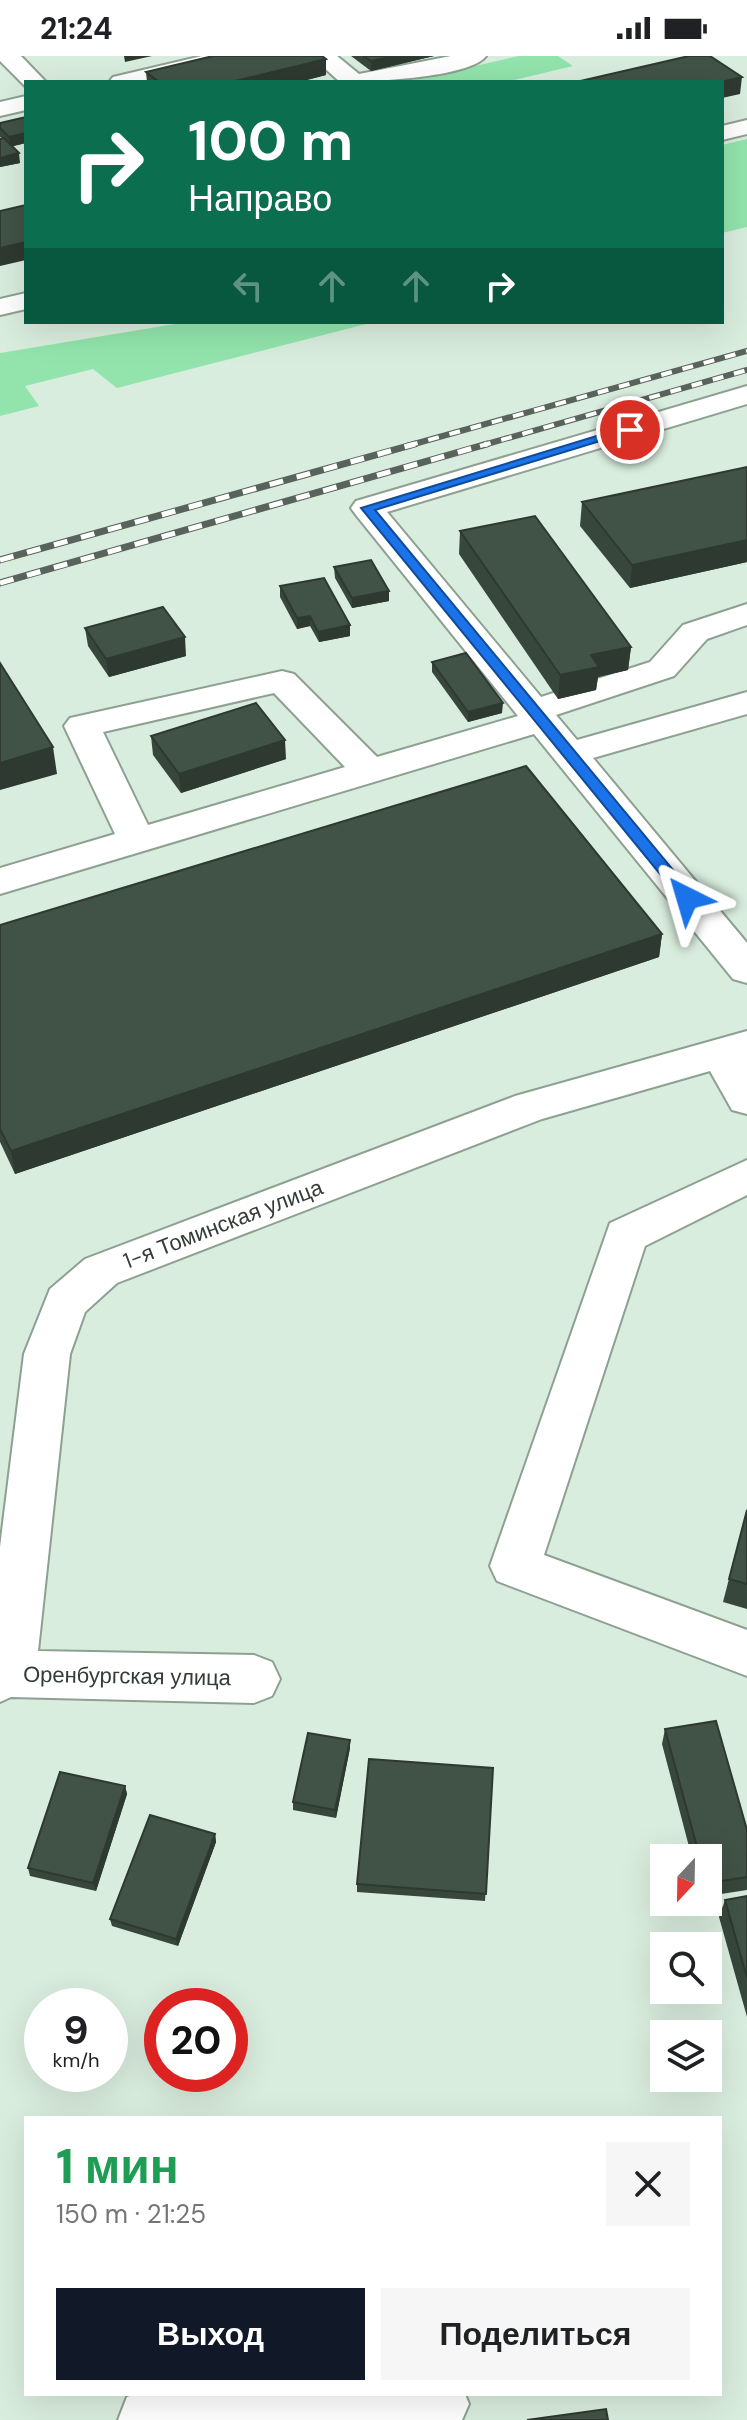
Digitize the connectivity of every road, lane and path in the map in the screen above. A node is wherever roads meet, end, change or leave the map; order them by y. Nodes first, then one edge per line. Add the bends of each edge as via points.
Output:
1 (8, 56) edge
2 (232, 56) edge
3 (323, 56) edge
4 (474, 56) edge
5 (32, 80) edge
6 (130, 80) edge
7 (351, 80) edge
8 (363, 80) edge
9 (24, 103) edge
10 (0, 109) edge
11 (747, 127) edge
12 (724, 133) edge
13 (24, 301) edge
14 (0, 307) edge
15 (747, 395) edge
16 (747, 614) edge
17 (747, 703) edge
18 (536, 716) junction
19 (568, 754) junction
20 (370, 771) junction
21 (137, 841) junction
22 (0, 881) edge
23 (747, 969) edge
24 (733, 1049) edge
25 (747, 1099) edge
26 (747, 1176) edge
27 (747, 1653) edge
28 (5, 1676) edge
29 (254, 1679) dead end
30 (437, 2404) dead end
31 (150, 2420) edge

1 - 5 street
2 - 6 street
3 - 7 street
4 - 8 street
9 - 10 street
11 - 12 street
13 - 14 street
15 - 18 street via 367,508
16 - 18 street via 695,632 662,669
17 - 19 street
18 - 19 street
18 - 20 street
19 - 23 street
20 - 21 street
20 - 21 street via 282,681 82,726
21 - 22 street
24 - 25 street
24 - 28 street, 1-я Томинская улица via 530,1107 101,1271 66,1302 47,1354
26 - 27 street via 626,1235 515,1566
28 - 29 street, Оренбургская улица
30 - 31 street

